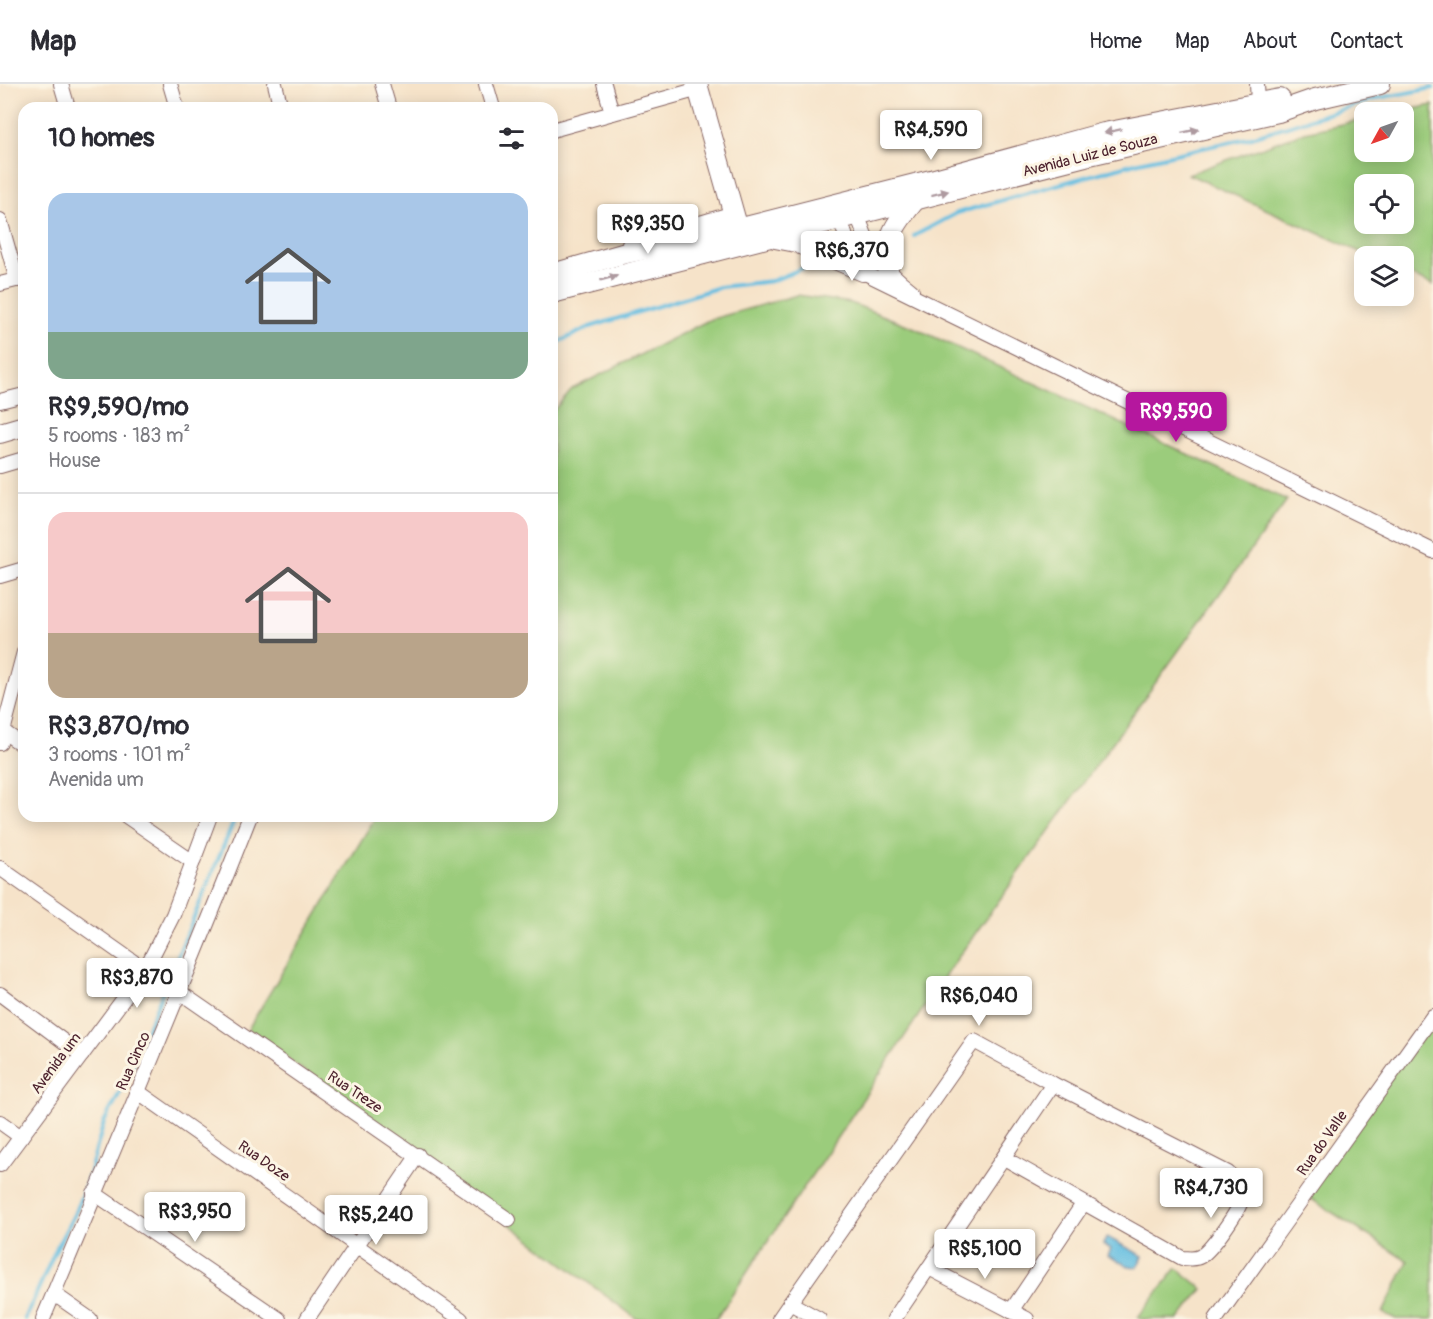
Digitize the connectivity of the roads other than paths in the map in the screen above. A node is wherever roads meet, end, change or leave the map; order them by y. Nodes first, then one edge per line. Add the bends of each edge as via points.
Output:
1 (61, 84) edge
2 (170, 84) edge
3 (275, 84) edge
4 (382, 84) edge
5 (486, 84) edge
6 (603, 84) edge
7 (1380, 84) edge
8 (698, 87) edge
9 (1257, 93) edge
10 (1315, 99) junction
11 (66, 102) edge
12 (175, 102) edge
13 (280, 102) edge
14 (387, 102) edge
15 (491, 102) edge
16 (612, 113) junction
17 (558, 128) edge
18 (916, 199) junction
19 (846, 209) junction
20 (0, 220) edge
21 (736, 221) junction
22 (769, 237) junction
23 (558, 264) edge
24 (863, 271) junction
25 (888, 271) junction
26 (558, 272) edge
27 (18, 273) edge
28 (18, 280) edge
29 (0, 284) edge
30 (558, 291) edge
31 (933, 306) junction
32 (18, 396) edge
33 (0, 401) edge
34 (18, 428) edge
35 (0, 433) edge
36 (18, 461) edge
37 (0, 466) edge
38 (1433, 551) edge
39 (18, 570) edge
40 (0, 576) edge
41 (18, 675) edge
42 (2, 738) edge
43 (18, 744) edge
44 (135, 822) edge
45 (208, 822) edge
46 (248, 822) edge
47 (193, 862) junction
48 (0, 868) edge
49 (145, 970) junction
50 (181, 993) junction
51 (0, 994) edge
52 (1433, 1016) edge
53 (82, 1055) junction
54 (1053, 1084) junction
55 (137, 1091) junction
56 (0, 1122) edge
57 (21, 1137) junction
58 (418, 1155) junction
59 (1004, 1158) junction
60 (0, 1165) edge
61 (94, 1193) junction
62 (1083, 1204) junction
63 (509, 1220) dead end
64 (356, 1246) junction
65 (929, 1268) junction
66 (54, 1294) junction
67 (790, 1303) junction
68 (1011, 1311) junction
69 (43, 1319) edge
70 (90, 1319) edge
71 (279, 1319) edge
72 (307, 1319) edge
73 (461, 1319) edge
74 (779, 1319) edge
75 (819, 1319) edge
76 (894, 1319) edge
77 (1027, 1319) edge
78 (1216, 1319) edge

1 - 11 street
2 - 12 street
3 - 13 street
4 - 14 street
5 - 15 street
6 - 16 street
7 - 10 main road, Avenida Luiz de Souza
8 - 16 street
8 - 21 main road
9 - 10 main road, Avenida Luiz de Souza
9 -> 19 main road, Avenida Luiz de Souza via 1104,133
18 -> 10 main road, Avenida Luiz de Souza via 1132,144 1278,112
16 - 17 street
18 - 19 main road, Avenida Luiz de Souza
18 - 25 main road via 892,230 887,248
19 - 21 main road, Avenida Luiz de Souza
19 - 22 main road, Avenida Luiz de Souza
19 - 24 street via 852,256
19 - 25 street
20 - 27 street
21 - 23 street
21 - 26 main road, Avenida Luiz de Souza
22 - 24 main road via 796,242
30 -> 22 main road, Avenida Luiz de Souza
24 - 31 street
25 - 31 street
28 - 29 street
31 - 38 street
32 - 33 street
34 - 35 main road
36 - 37 street
39 - 40 street
41 - 42 street
42 - 43 street
44 - 47 street
45 - 47 street, Avenida um
46 - 50 street, Rua Cinco
47 - 49 street, Avenida um via 169,924
48 - 49 street
49 - 53 street, Avenida um
50 - 55 street, Rua Cinco
50 - 58 street, Rua Treze
51 - 53 street
52 - 78 street, Rua do Valle
53 - 57 street, Avenida um
54 - 59 street
54 - 62 street via 1228,1173 1236,1179 1242,1195 1240,1206 1208,1251 1194,1259 1182,1258
54 - 67 street via 974,1041
55 - 61 street, Rua Cinco
55 - 64 street, Rua Doze
56 - 57 street
57 - 60 street, Avenida um
58 - 63 street, Rua Treze
58 - 64 street
59 - 62 street
59 - 65 street
61 - 66 street, Rua Cinco
61 - 71 street
62 - 68 street
64 - 72 street
64 - 73 street, Rua Doze
65 - 68 street
65 - 76 street
66 - 69 street, Rua Cinco
66 - 70 street
67 - 74 street
67 - 75 street
68 - 77 street

